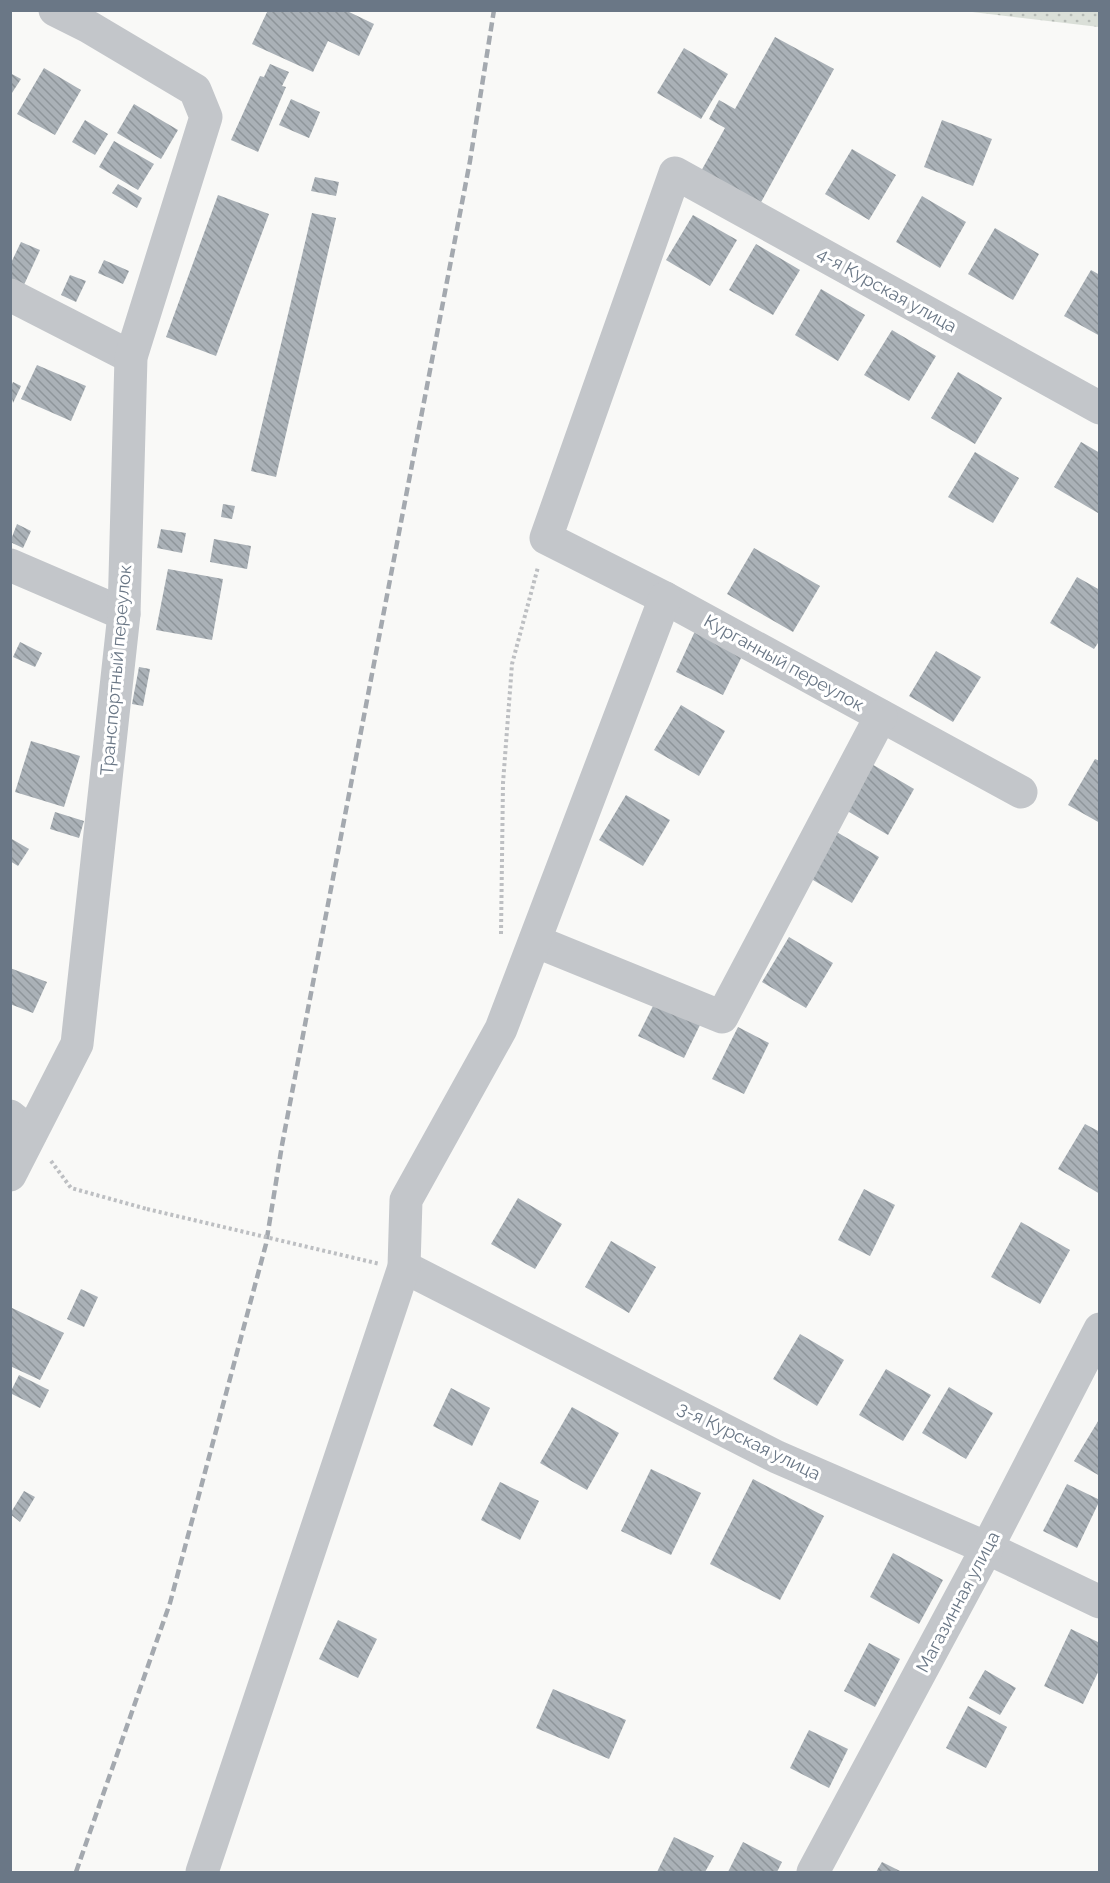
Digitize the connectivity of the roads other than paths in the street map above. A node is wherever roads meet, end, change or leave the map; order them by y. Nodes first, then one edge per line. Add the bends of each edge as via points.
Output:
1 (55, 10) edge
2 (10, 295) edge
3 (131, 357) junction
4 (1100, 408) edge
5 (546, 538) joint
6 (10, 565) edge
7 (665, 598) junction
8 (124, 614) junction
9 (881, 716) junction
10 (1020, 792) dead end
11 (535, 941) junction
12 (21, 1125) edge
13 (10, 1174) edge
14 (392, 1266) junction
15 (1100, 1329) edge
16 (987, 1548) junction
17 (1100, 1602) edge
18 (202, 1872) edge
19 (813, 1872) edge

1 - 3 street, Транспортный переулок via 195,90 206,117
2 - 3 street
3 - 8 street, Транспортный переулок
4 - 5 street, 4-я Курская улица via 675,173
5 - 7 street, Курганный переулок
6 - 8 street
7 - 9 street, Курганный переулок
7 - 11 street
8 - 12 street, Транспортный переулок via 77,1044
9 - 10 street, Курганный переулок
9 - 11 street via 722,1017
11 - 14 street via 501,1029 406,1200
12 - 13 street, Транспортный переулок
14 - 16 street, 3-я Курская улица via 777,1457
14 - 18 street
15 - 16 street, Магазинная улица
16 - 17 street, 3-я Курская улица
16 - 19 street, Магазинная улица

